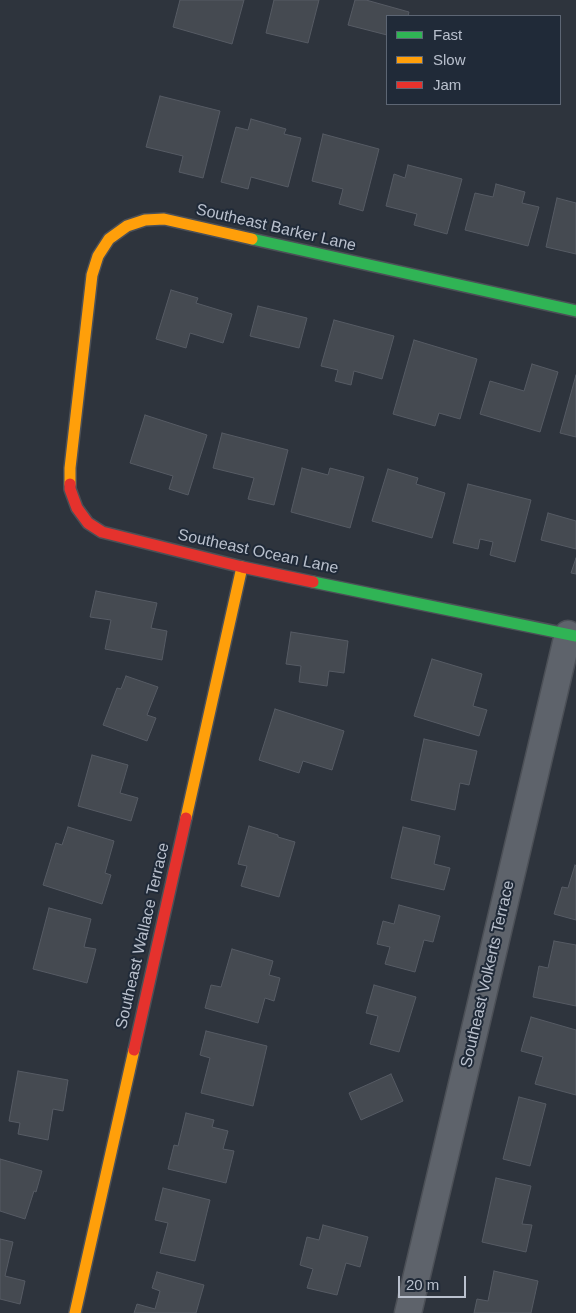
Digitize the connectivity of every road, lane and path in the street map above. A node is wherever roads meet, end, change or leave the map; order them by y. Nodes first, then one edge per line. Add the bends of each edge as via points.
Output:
1 (576, 311) edge
2 (82, 373) joint
3 (242, 567) junction
4 (572, 635) edge
5 (75, 1313) edge
6 (408, 1313) edge

1 - 2 street, Southeast Barker Lane via 164,219 145,220 128,226 110,239 98,256 92,275
2 - 3 street, Southeast Ocean Lane via 70,489 77,508 88,523 117,537
3 - 4 street, Southeast Ocean Lane
3 - 5 street, Southeast Wallace Terrace
4 - 6 street, Southeast Volkerts Terrace

